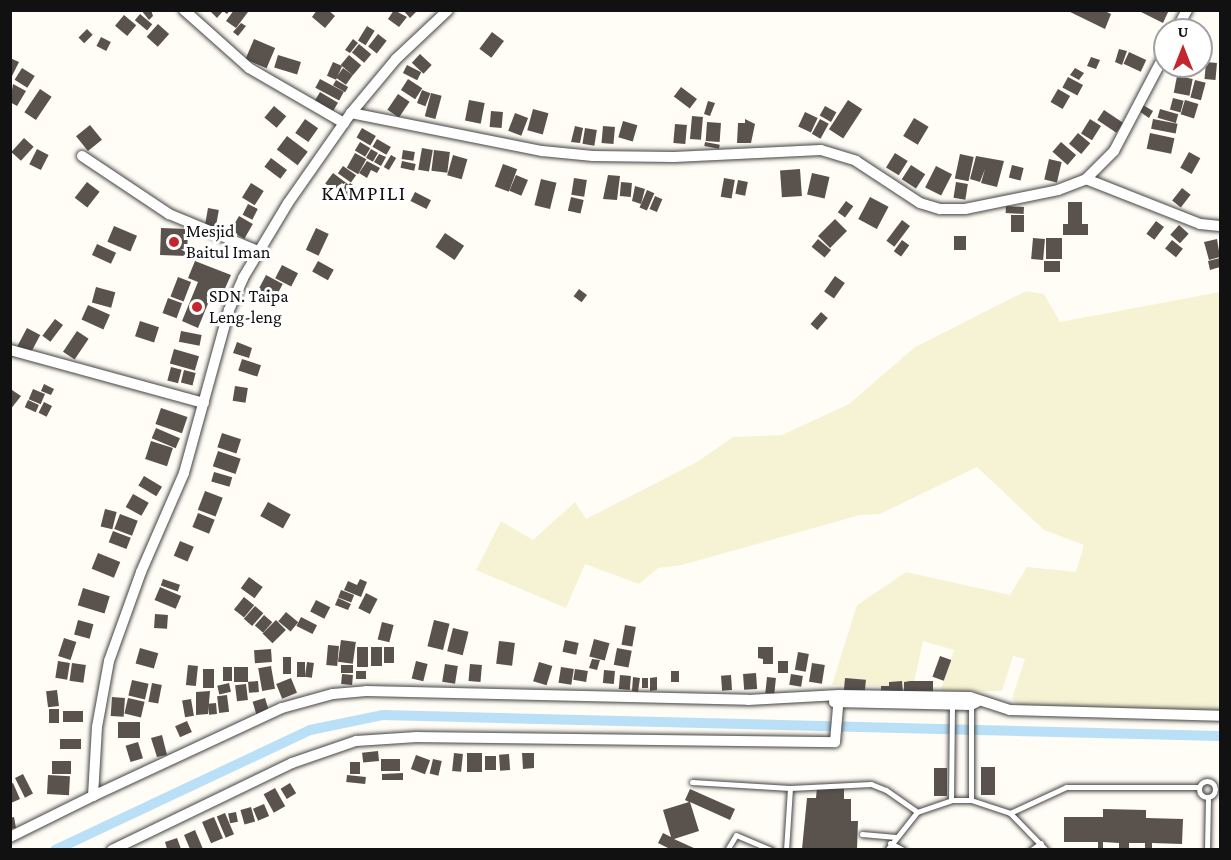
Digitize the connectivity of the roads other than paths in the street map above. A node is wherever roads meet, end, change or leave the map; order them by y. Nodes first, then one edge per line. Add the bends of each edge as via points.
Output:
1 (184, 10) edge
2 (448, 10) edge
3 (1153, 77) edge
4 (351, 113) junction
5 (344, 123) junction
6 (82, 156) dead end
7 (1086, 179) junction
8 (1221, 226) edge
9 (258, 251) junction
10 (10, 350) edge
11 (204, 403) junction
12 (839, 703) junction
13 (952, 704) junction
14 (973, 704) junction
15 (1221, 716) edge
16 (692, 782) dead end
17 (1199, 787) junction
18 (790, 788) junction
19 (1218, 790) edge
20 (93, 796) junction
21 (1208, 797) junction
22 (951, 800) junction
23 (971, 800) junction
24 (917, 812) junction
25 (1010, 813) junction
26 (862, 834) dead end
27 (10, 837) edge
28 (896, 837) junction
29 (890, 843) junction
30 (1041, 843) junction
31 (112, 849) edge
32 (727, 849) edge
33 (772, 849) edge
34 (786, 849) edge
35 (887, 849) edge
36 (903, 849) edge
37 (1031, 849) edge
38 (1046, 849) edge
39 (1207, 849) edge

1 - 5 street via 249,68
2 - 4 street via 380,76
3 - 7 street via 1114,152
4 - 5 street
4 - 7 street via 542,151 593,156 674,157 821,150 856,161 897,191 940,209 997,203 1058,190
5 - 9 street
6 - 9 street via 169,214
7 - 8 street via 1200,224
9 - 11 street via 229,310
10 - 11 street
11 - 20 street via 184,473 137,582 109,661 97,727
12 - 13 street
12 - 20 street via 818,699 621,698 420,690 333,694 252,720
12 - 31 street via 835,742 417,737 356,741 292,764
13 - 14 street
13 - 22 lane
14 - 15 street via 1010,710
14 - 23 lane
16 - 18 lane
17 - 19 lane via 1209,781
17 - 21 lane via 1201,794
17 - 25 lane via 1066,787
18 - 24 lane via 871,784
18 - 34 lane
19 - 21 lane
20 - 27 street
21 - 39 lane
22 - 23 lane
22 - 24 lane
23 - 25 lane
24 - 28 lane
25 - 30 lane
26 - 28 lane
28 - 29 lane
29 - 35 lane
29 - 36 lane
30 - 37 lane
30 - 38 lane
32 - 33 lane via 736,835

